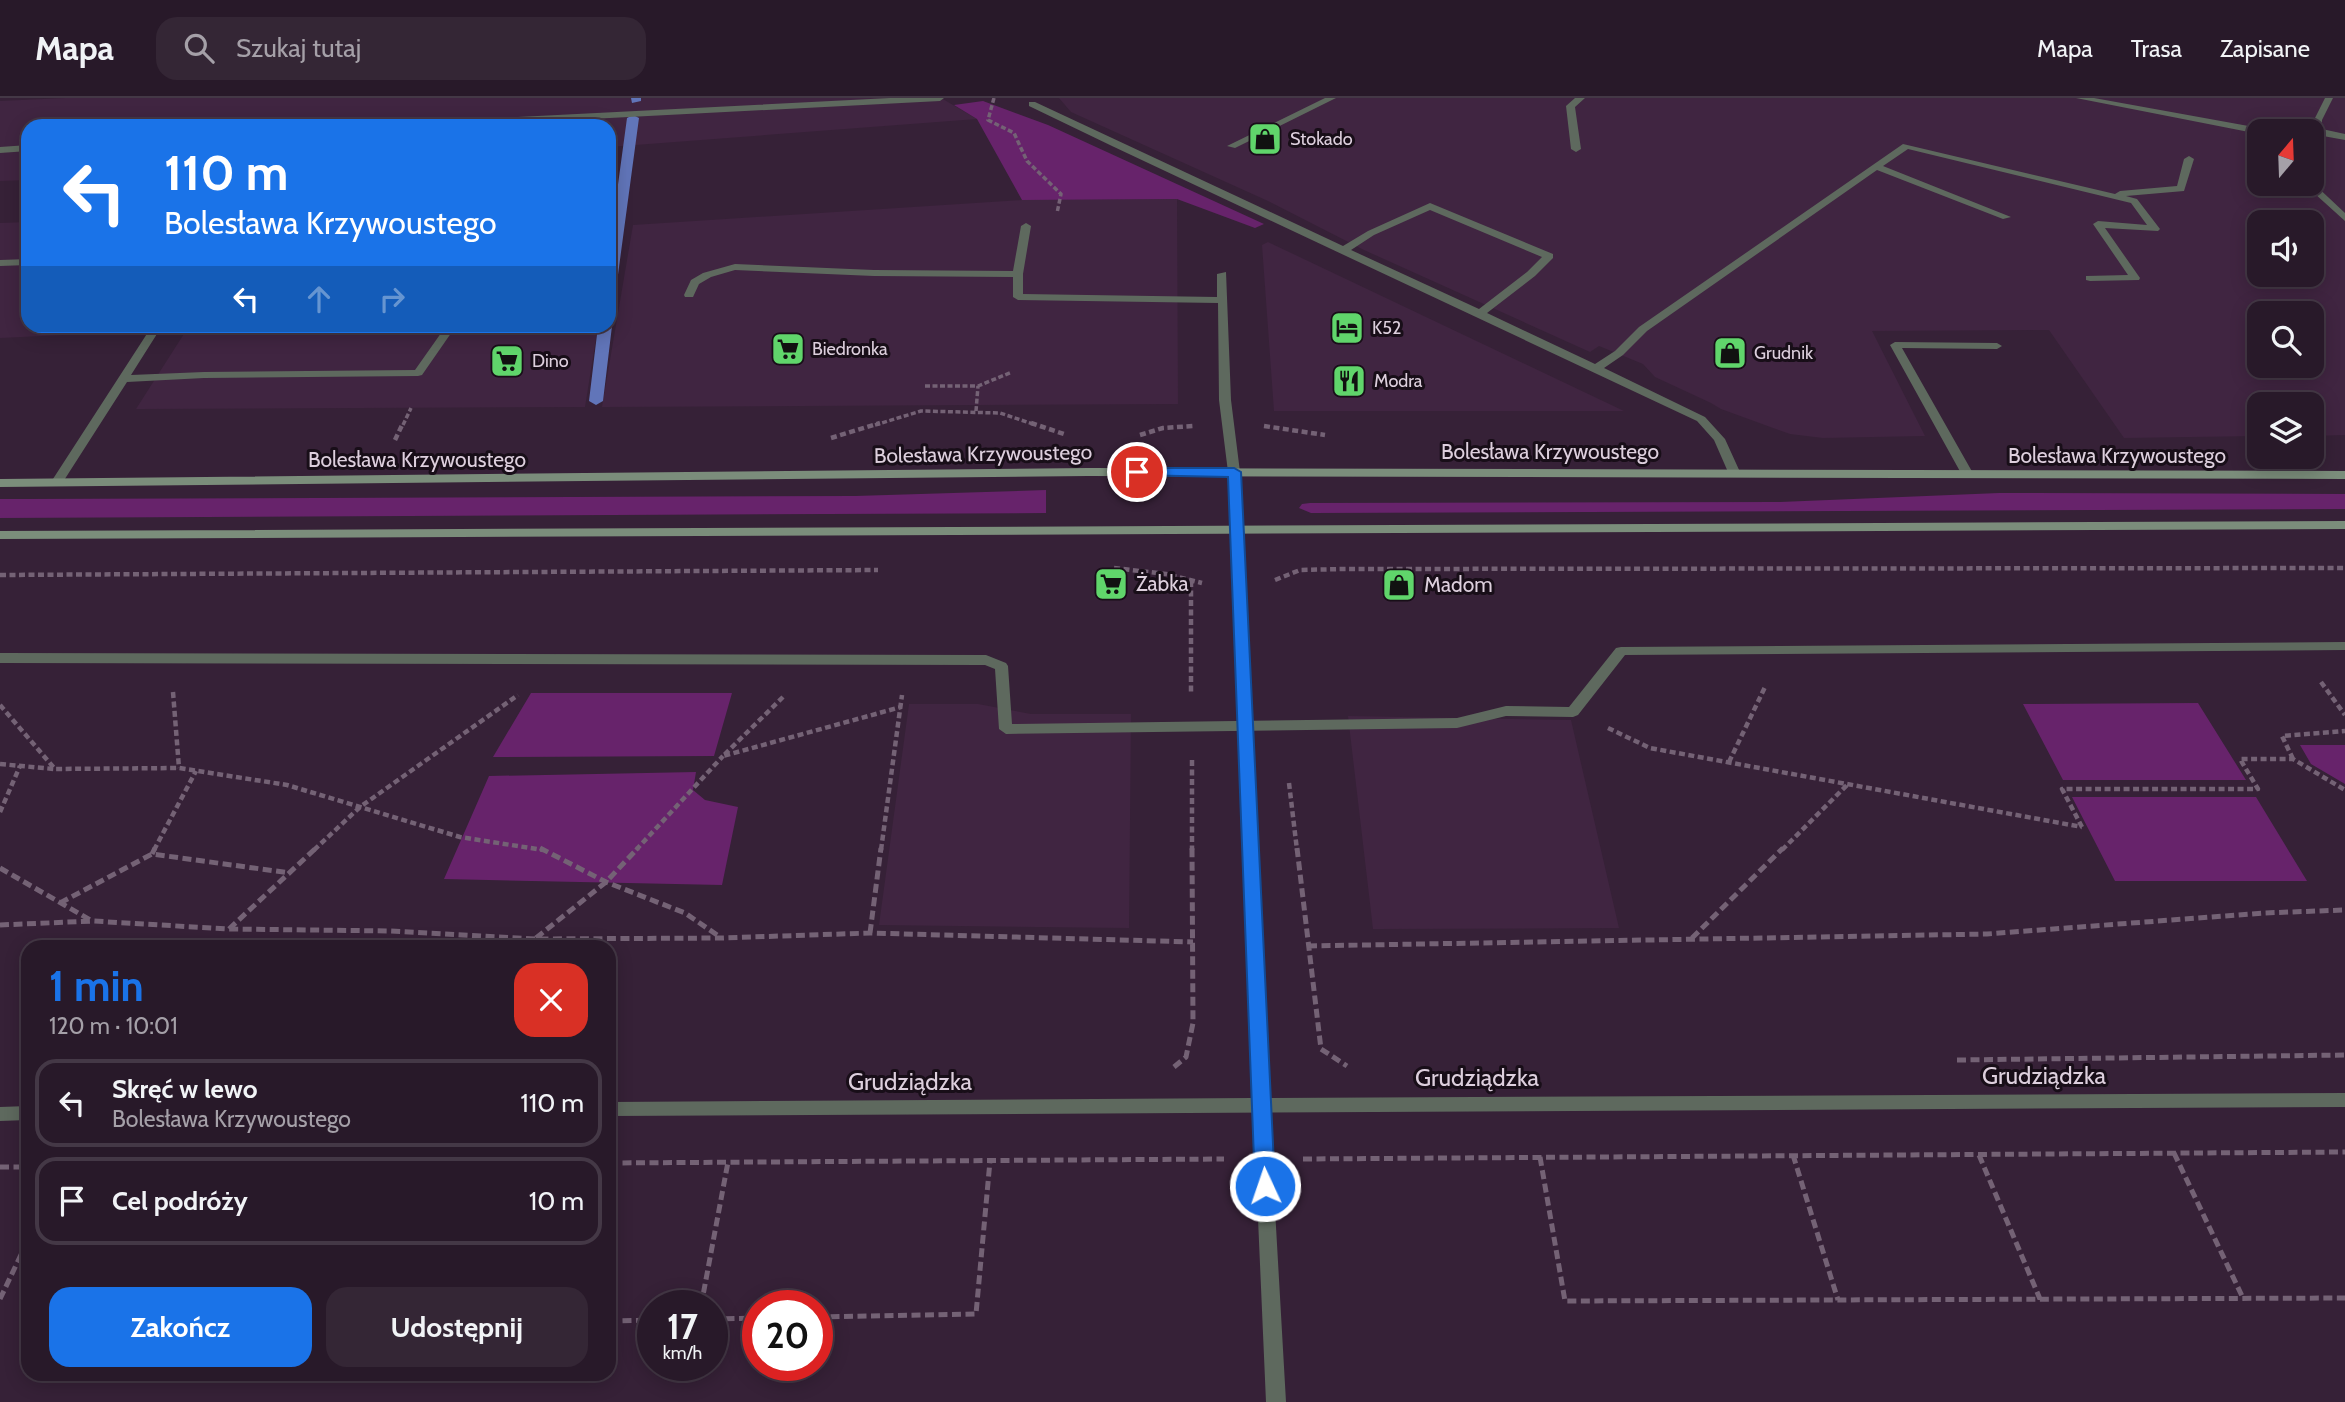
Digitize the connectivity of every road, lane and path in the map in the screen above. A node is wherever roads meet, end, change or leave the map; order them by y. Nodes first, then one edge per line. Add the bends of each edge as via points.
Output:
1 (940, 98) edge
2 (994, 98) edge
3 (1044, 98) edge
4 (1332, 98) edge
5 (1581, 98) edge
6 (2080, 98) edge
7 (2329, 98) edge
8 (536, 119) edge
9 (2318, 119) edge
10 (2247, 130) edge
11 (2324, 132) edge
12 (2345, 137) edge
13 (1232, 146) dead end
14 (21, 148) edge
15 (1576, 149) dead end
16 (0, 150) edge
17 (2189, 159) dead end
18 (1875, 166) junction
19 (2108, 195) junction
20 (2322, 196) edge
21 (1056, 215) dead end
22 (2343, 215) edge
23 (2006, 217) dead end
24 (1026, 226) dead end
25 (1344, 250) junction
26 (21, 262) edge
27 (0, 263) edge
28 (1018, 274) junction
29 (1222, 274) dead end
30 (2090, 278) dead end
31 (690, 295) dead end
32 (1222, 300) junction
33 (1481, 312) junction
34 (153, 333) edge
35 (446, 333) edge
36 (1997, 346) dead end
37 (1597, 367) junction
38 (1012, 372) dead end
39 (122, 379) junction
40 (925, 386) dead end
41 (978, 386) junction
42 (413, 406) dead end
43 (976, 411) junction
44 (1193, 417) dead end
45 (1192, 426) dead end
46 (1073, 437) dead end
47 (395, 440) dead end
48 (824, 440) dead end
49 (1234, 472) junction
50 (1734, 472) junction
51 (1968, 475) junction
52 (2345, 475) edge
53 (57, 482) junction
54 (0, 483) edge
55 (2345, 525) edge
56 (1237, 528) junction
57 (0, 535) edge
58 (1105, 567) dead end
59 (2345, 568) edge
60 (892, 570) dead end
61 (0, 575) edge
62 (1191, 581) junction
63 (1269, 583) dead end
64 (1212, 586) dead end
65 (2345, 646) edge
66 (1782, 649) junction
67 (170, 657) junction
68 (566, 657) junction
69 (0, 658) edge
70 (907, 659) junction
71 (792, 688) dead end
72 (0, 705) edge
73 (901, 707) junction
74 (1573, 712) junction
75 (1244, 724) junction
76 (1281, 724) junction
77 (1192, 725) junction
78 (2345, 731) edge
79 (723, 756) junction
80 (2293, 759) junction
81 (1729, 763) junction
82 (0, 764) edge
83 (20, 766) junction
84 (179, 768) junction
85 (55, 769) junction
86 (196, 771) junction
87 (1848, 785) junction
88 (2345, 790) edge
89 (360, 807) junction
90 (0, 812) edge
91 (152, 854) junction
92 (0, 868) edge
93 (290, 873) junction
94 (606, 882) junction
95 (60, 903) junction
96 (2345, 910) edge
97 (93, 921) junction
98 (0, 925) edge
99 (228, 929) junction
100 (870, 933) junction
101 (721, 938) junction
102 (1692, 938) junction
103 (536, 939) junction
104 (1193, 942) junction
105 (1308, 946) junction
106 (2345, 1055) edge
107 (1945, 1060) dead end
108 (1351, 1068) dead end
109 (1167, 1073) dead end
110 (2345, 1100) edge
111 (1261, 1104) junction
112 (616, 1109) edge
113 (21, 1113) edge
114 (0, 1114) edge
115 (2345, 1152) edge
116 (2174, 1153) junction
117 (1979, 1155) junction
118 (1793, 1156) junction
119 (1540, 1157) junction
120 (1263, 1159) junction
121 (990, 1161) junction
122 (616, 1163) edge
123 (728, 1163) junction
124 (0, 1167) edge
125 (21, 1167) edge
126 (21, 1255) edge
127 (704, 1290) edge
128 (2243, 1298) junction
129 (2345, 1298) edge
130 (0, 1299) edge
131 (2040, 1299) junction
132 (1838, 1300) junction
133 (833, 1317) edge
134 (637, 1320) edge
135 (616, 1321) edge
136 (1276, 1402) edge

1 - 8 street
2 - 21 path via 988,120 1014,134 1027,161 1061,194
3 - 25 street via 1032,104
4 - 13 street
5 - 15 street via 1570,106
6 - 10 street
7 - 9 street
11 - 12 street
14 - 16 street
17 - 19 street via 2181,189
18 - 19 street via 1906,146
18 - 23 street
18 - 37 street via 1643,328 1619,353
19 - 30 street via 2134,201 2155,229 2098,224 2135,278
20 - 22 street
24 - 28 street
25 - 33 street
25 - 33 street via 1430,206 1549,256
26 - 27 street
28 - 31 street via 735,267 695,282
28 - 32 street via 1018,297
29 - 32 street
32 - 49 street via 1227,426
33 - 37 street
34 - 39 street
35 - 39 street via 418,373
36 - 51 street via 1895,345
37 - 50 street via 1701,419 1719,439
38 - 41 path
39 - 53 street
40 - 41 path
41 - 43 path
42 - 47 path
43 - 46 path via 1000,413
43 - 48 path via 921,411
44 - 45 path
49 - 50 main road, Bolesława Krzywoustego
49 - 53 main road, Bolesława Krzywoustego
49 - 56 street
50 - 51 main road, Bolesława Krzywoustego
51 - 52 main road, Bolesława Krzywoustego
53 - 54 main road, Bolesława Krzywoustego
55 - 56 main road
56 - 57 main road
56 - 75 street
58 - 62 path
59 - 63 path via 1345,569 1300,570
60 - 61 path
62 - 64 path
62 - 77 path
65 - 66 street
66 - 74 street via 1621,650
66 - 81 path
67 - 68 street
67 - 69 street
67 - 84 path
68 - 70 street
68 - 89 path via 496,713
70 - 73 path
70 - 77 street via 986,660 1002,666 1006,729
71 - 79 path
72 - 85 path
73 - 79 path
73 - 100 path
74 - 76 street via 1506,711 1457,723
74 - 81 path via 1650,748
75 - 76 street
75 - 77 street
75 - 111 street
76 - 105 path
77 - 104 path
78 - 80 path via 2282,736
79 - 94 path
80 - 87 path via 2239,759 2258,789 2062,789 2082,827
80 - 88 path
81 - 87 path
82 - 83 path
83 - 85 path
83 - 90 path
84 - 85 path
84 - 86 path
86 - 89 path via 287,785
86 - 91 path
87 - 102 path
89 - 93 path
89 - 94 path via 460,836 538,847
91 - 93 path
91 - 95 path
92 - 95 path
93 - 99 path
94 - 101 path via 685,913
94 - 103 path
95 - 97 path
96 - 102 path via 1987,934
97 - 98 path
97 - 99 path
99 - 103 path
100 - 101 path
100 - 104 path
101 - 103 path
102 - 105 path
104 - 109 path via 1193,1023 1186,1057
105 - 108 path via 1321,1049
106 - 107 path
110 - 111 street, Grudziądzka
111 - 112 street, Grudziądzka
111 - 120 street
113 - 114 street
115 - 116 path
116 - 117 path
116 - 128 path
117 - 118 path
117 - 131 path
118 - 119 path
118 - 132 path
119 - 120 path
119 - 132 path via 1565,1301
120 - 121 path
120 - 136 street
121 - 123 path
121 - 133 path via 976,1314
122 - 123 path
123 - 127 path
124 - 125 path
126 - 130 path
128 - 129 path
128 - 131 path
131 - 132 path
134 - 135 path

